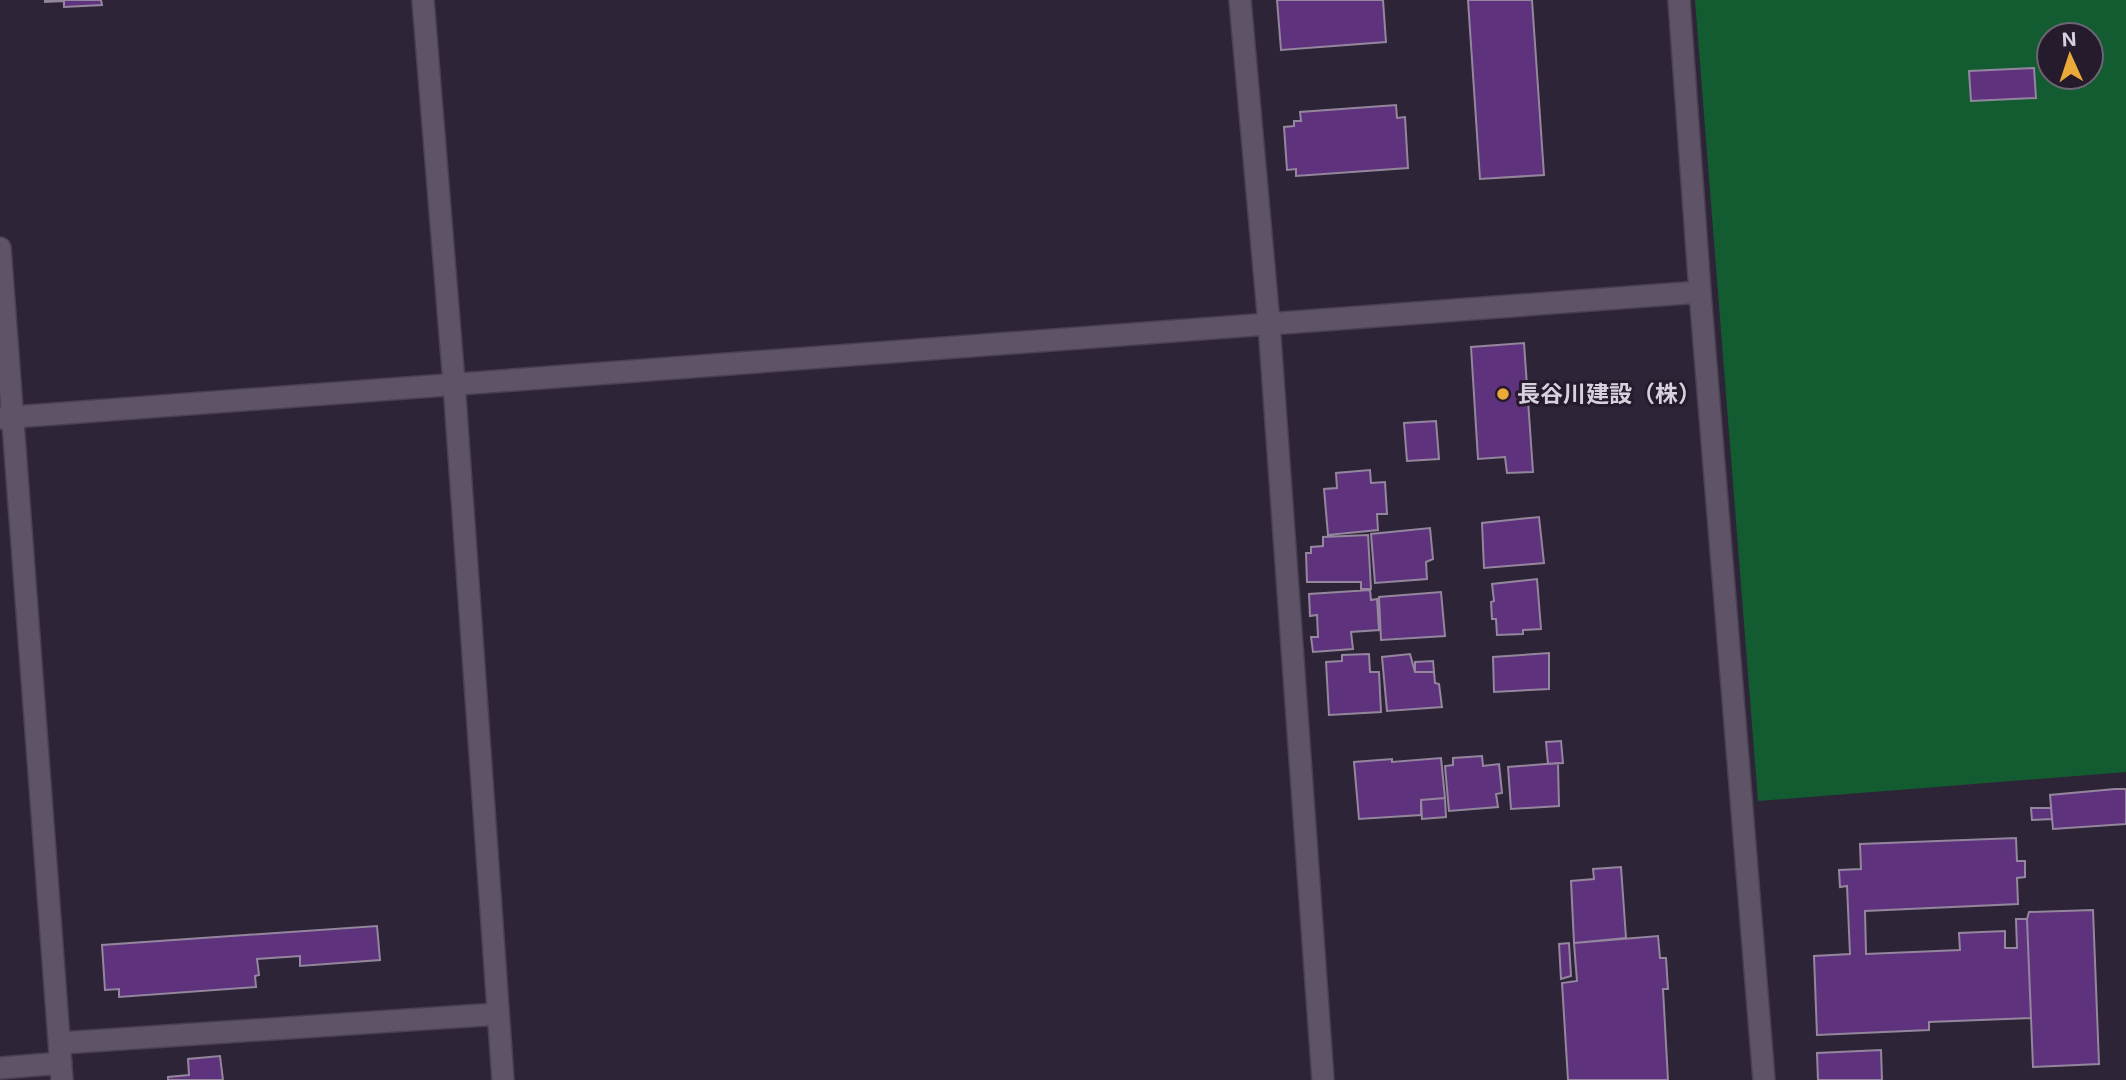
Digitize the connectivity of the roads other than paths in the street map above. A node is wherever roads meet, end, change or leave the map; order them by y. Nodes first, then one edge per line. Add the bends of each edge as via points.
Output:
1 (424, 0) edge
2 (1240, 0) edge
3 (1679, 0) edge
4 (0, 248) edge
5 (1700, 292) junction
6 (1269, 324) junction
7 (454, 383) junction
8 (7, 417) edge
9 (498, 1014) junction
10 (61, 1062) edge
11 (0, 1068) edge
12 (503, 1080) edge
13 (1323, 1080) edge
14 (1764, 1080) edge

1 - 7 street
2 - 6 street
3 - 5 street
4 - 8 street
5 - 6 street
5 - 14 street
6 - 7 street
6 - 13 street
7 - 8 street
7 - 9 street
8 - 10 street
9 - 10 street
9 - 12 street
10 - 11 street

